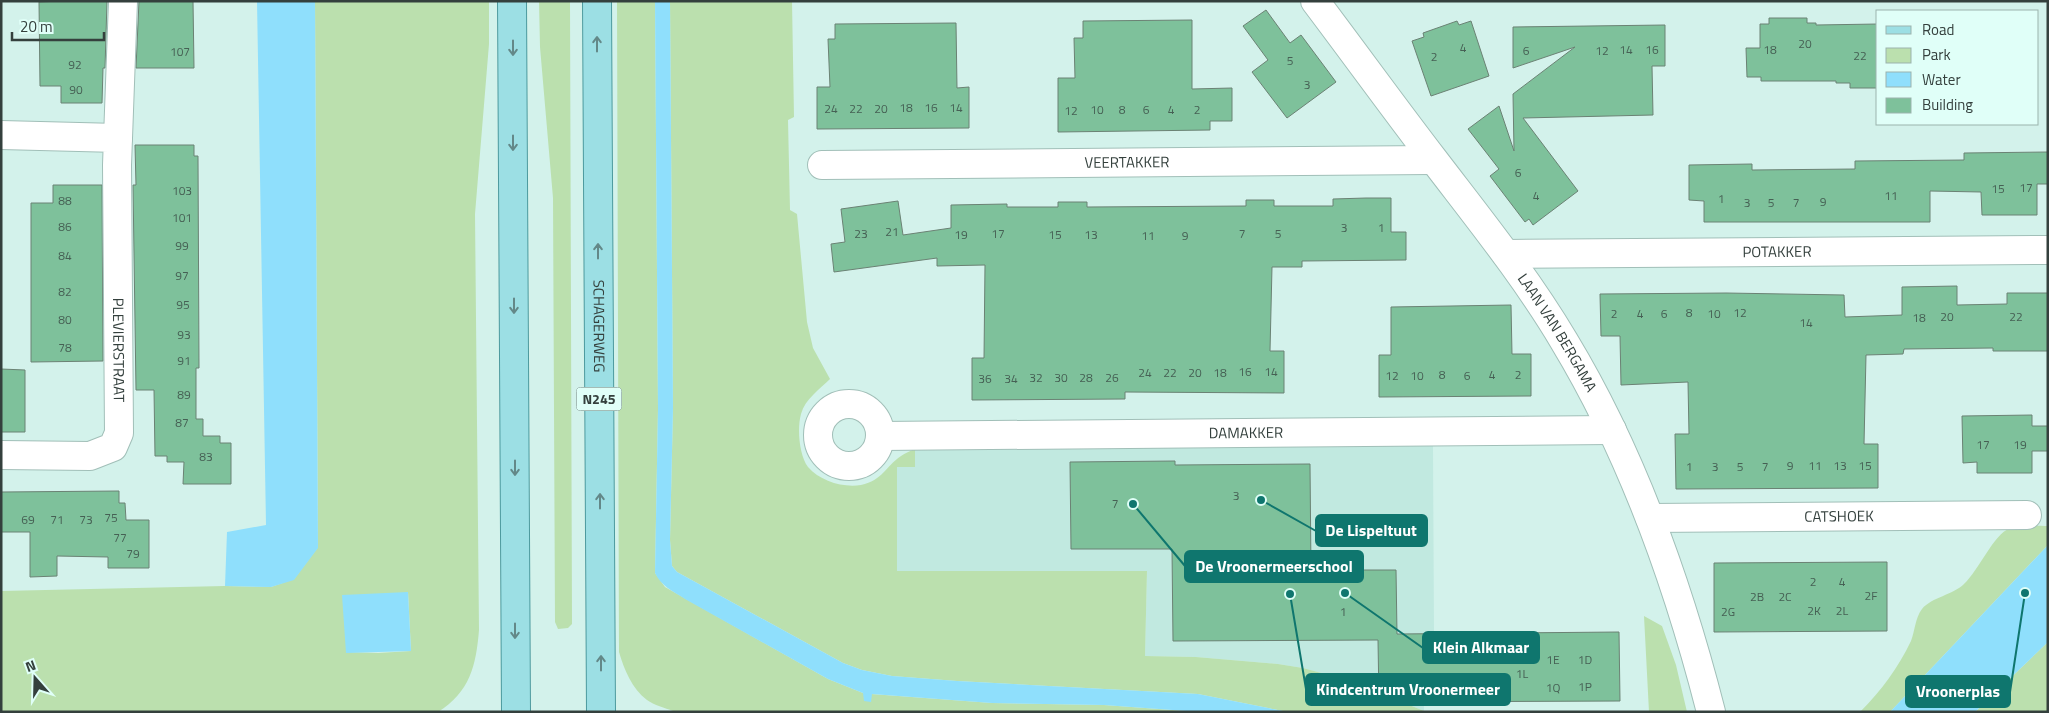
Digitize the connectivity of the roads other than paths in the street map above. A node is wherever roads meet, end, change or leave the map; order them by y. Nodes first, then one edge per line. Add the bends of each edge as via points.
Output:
1 (123, 1) edge
2 (512, 1) edge
3 (597, 1) edge
4 (1315, 1) edge
5 (1, 135) edge
6 (118, 138) junction
7 (1433, 160) junction
8 (822, 165) dead end
9 (2048, 250) edge
10 (1506, 254) junction
11 (1612, 430) junction
12 (880, 436) dead end
13 (1, 455) edge
14 (2027, 514) dead end
15 (1650, 518) junction
16 (516, 712) edge
17 (601, 712) edge
18 (1711, 712) edge

1 - 6 street, PLEVIERSTRAAT
2 -> 16 main road
17 -> 3 main road, SCHAGERWEG / N245
4 - 7 street, LAAN VAN BERGAMA
5 - 6 street
6 - 13 street, PLEVIERSTRAAT via 119,432 113,447 90,456
7 - 8 street, VEERTAKKER
7 - 10 street, LAAN VAN BERGAMA
9 - 10 street, POTAKKER
10 - 11 street, LAAN VAN BERGAMA via 1564,341
11 - 12 street, DAMAKKER
11 - 15 street, LAAN VAN BERGAMA
14 - 15 street, CATSHOEK
15 - 18 street, LAAN VAN BERGAMA via 1687,624

